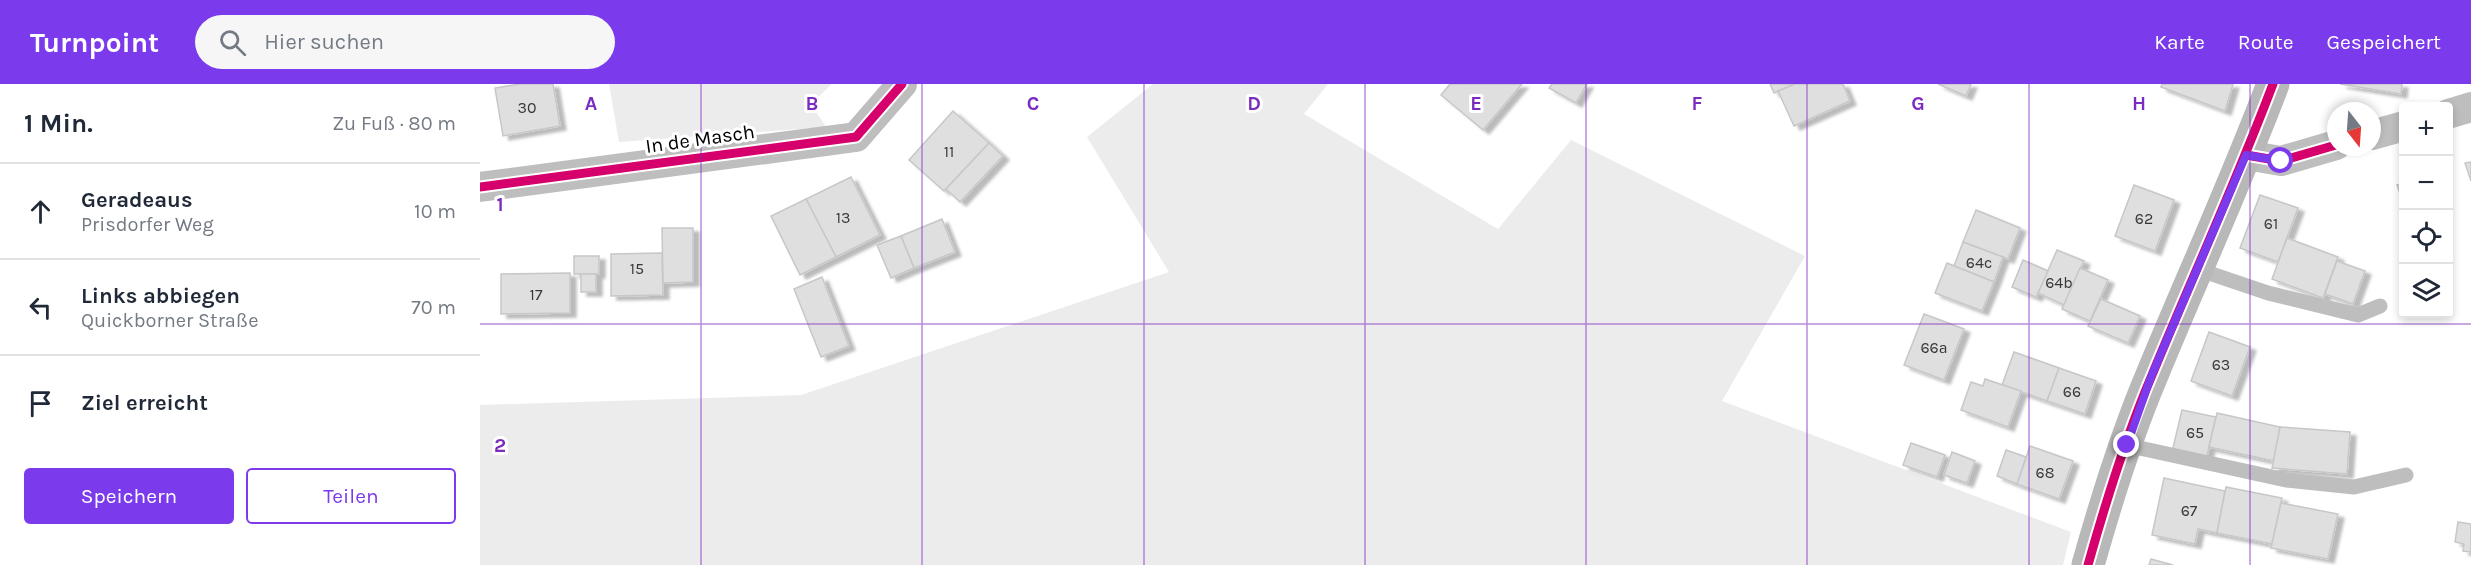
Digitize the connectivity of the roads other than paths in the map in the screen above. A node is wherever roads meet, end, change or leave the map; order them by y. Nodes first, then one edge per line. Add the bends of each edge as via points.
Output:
1 (902, 84) edge
2 (2273, 84) edge
3 (2471, 107) edge
4 (2453, 112) edge
5 (2399, 127) edge
6 (2381, 132) edge
7 (2327, 148) edge
8 (2246, 155) junction
9 (480, 187) edge
10 (2198, 269) junction
11 (2380, 306) dead end
12 (2127, 445) junction
13 (2406, 474) dead end
14 (2088, 565) edge

1 - 9 street, In de Masch via 856,137
2 - 8 main road
3 - 4 street
5 - 6 street
7 - 8 street via 2281,161
8 - 10 main road
10 - 11 lane via 2268,293 2358,315
10 - 12 main road via 2151,377
12 - 13 lane via 2286,480 2354,488
12 - 14 main road

